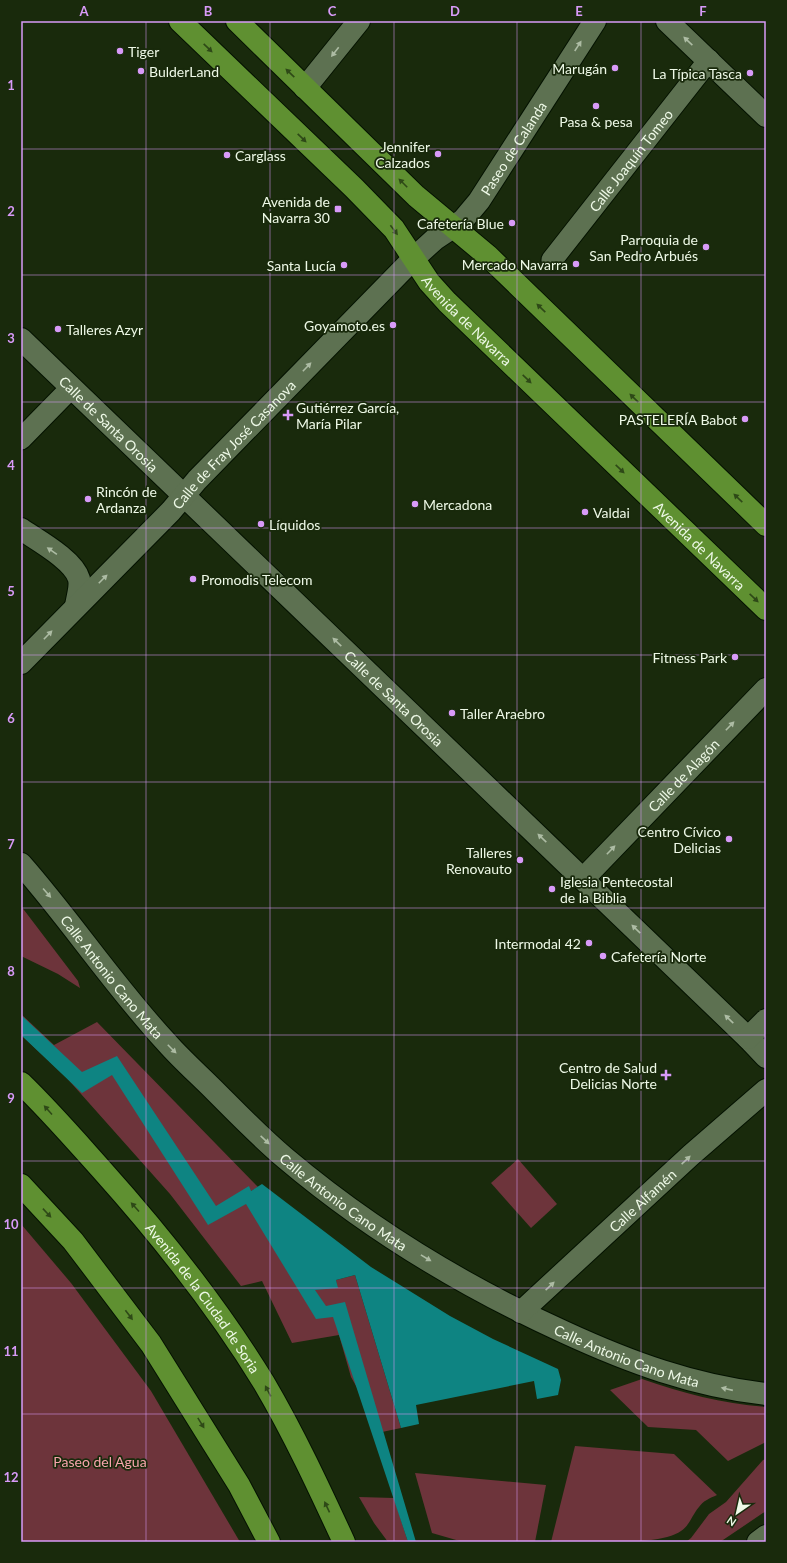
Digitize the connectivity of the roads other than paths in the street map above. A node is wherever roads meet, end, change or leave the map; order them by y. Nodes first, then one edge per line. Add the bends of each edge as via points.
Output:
1 (180, 21) edge
2 (237, 21) edge
3 (359, 21) edge
4 (595, 21) edge
5 (667, 21) edge
6 (709, 60) junction
7 (305, 88) junction
8 (763, 105) edge
9 (453, 227) junction
10 (413, 259) junction
11 (552, 260) dead end
12 (21, 340) edge
13 (71, 388) junction
14 (21, 439) edge
15 (184, 497) junction
16 (766, 526) edge
17 (21, 530) edge
18 (76, 606) junction
19 (766, 609) edge
20 (21, 663) edge
21 (766, 689) edge
22 (21, 864) edge
23 (584, 878) junction
24 (766, 1020) edge
25 (748, 1038) junction
26 (766, 1057) edge
27 (21, 1083) edge
28 (766, 1090) edge
29 (21, 1185) edge
30 (521, 1312) junction
31 (766, 1394) edge
32 (766, 1536) edge
33 (269, 1542) edge
34 (344, 1542) edge
35 (758, 1542) edge

1 -> 10 main road, Avenida de Navarra via 375,209 394,229
7 -> 2 main road
3 -> 7 street
9 -> 4 street, Paseo de Calanda via 463,220 479,201
6 -> 5 street
6 - 8 street
6 - 11 street, Calle Joaquín Tomeo
9 -> 7 main road via 416,196
9 - 10 street, Paseo de Calanda
16 -> 9 main road via 488,256
15 -> 10 street, Calle de Fray José Casanova via 197,480
10 -> 19 main road, Avenida de Navarra via 447,302
12 - 13 street, Calle de Santa Orosia
13 - 14 street
13 - 15 street, Calle de Santa Orosia
18 -> 15 street, Calle de Fray José Casanova
23 -> 15 street, Calle de Santa Orosia
18 -> 17 street via 80,585 75,571
20 -> 18 street, Calle de Fray José Casanova
23 -> 21 street, Calle de Alagón
22 -> 30 street, Calle Antonio Cano Mata via 53,900 110,976 167,1044 283,1157 316,1184 412,1250
25 -> 23 street, Calle de Santa Orosia
24 - 25 street
25 - 26 street, Calle de Santa Orosia
34 -> 27 main road, Avenida de la Ciudad de Soria via 309,1468 264,1384 210,1300 140,1212 45,1106
30 -> 28 street, Calle Alfamén via 691,1155
29 -> 33 main road via 73,1242 151,1344 239,1485
31 -> 30 street, Calle Antonio Cano Mata via 728,1389 649,1368
32 - 35 street

